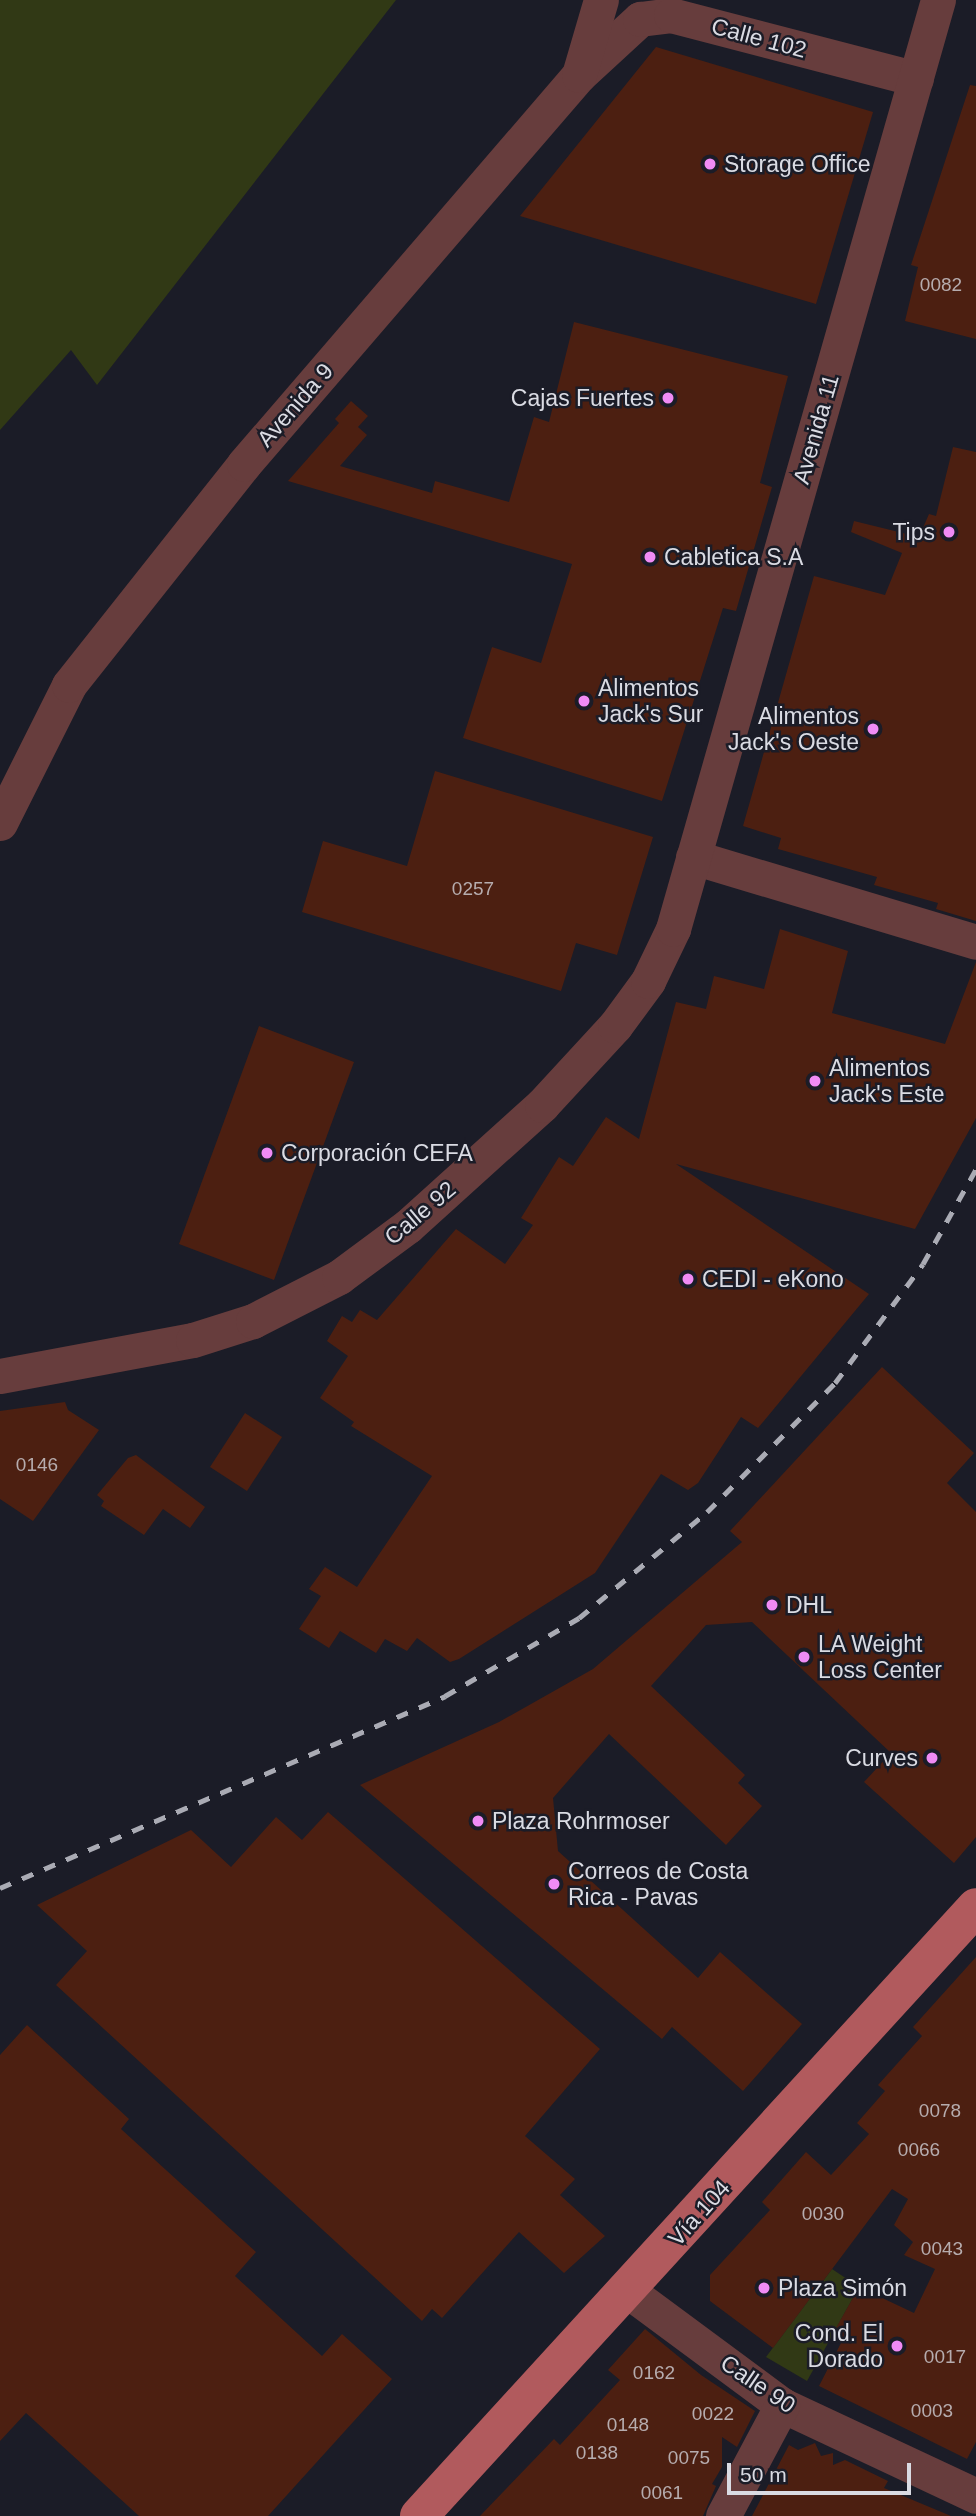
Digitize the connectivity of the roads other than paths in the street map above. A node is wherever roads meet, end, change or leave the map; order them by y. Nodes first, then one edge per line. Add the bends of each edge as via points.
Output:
1 (601, 0) edge
2 (938, 0) edge
3 (579, 75) junction
4 (916, 79) junction
5 (0, 823) edge
6 (693, 857) junction
7 (976, 942) edge
8 (0, 1376) edge
9 (970, 1927) edge
10 (628, 2291) junction
11 (782, 2405) junction
12 (976, 2498) edge
13 (419, 2516) edge
14 (723, 2516) edge
15 (968, 2516) edge

1 - 3 street, Avenida 9
2 - 4 street, Avenida 11
3 - 4 street, Calle 102 via 640,19 671,15
3 - 5 street, Avenida 9 via 244,464 69,685
4 - 6 street, Avenida 11
6 - 7 street
6 - 8 street, Calle 92 via 673,929 648,981 615,1026 542,1105 398,1233 339,1277 253,1321 193,1340
9 - 10 main road, Vía 104
10 - 11 street, Calle 90
10 - 13 main road, Vía 104
11 - 12 street, Calle 90
11 - 14 street
12 - 15 street

